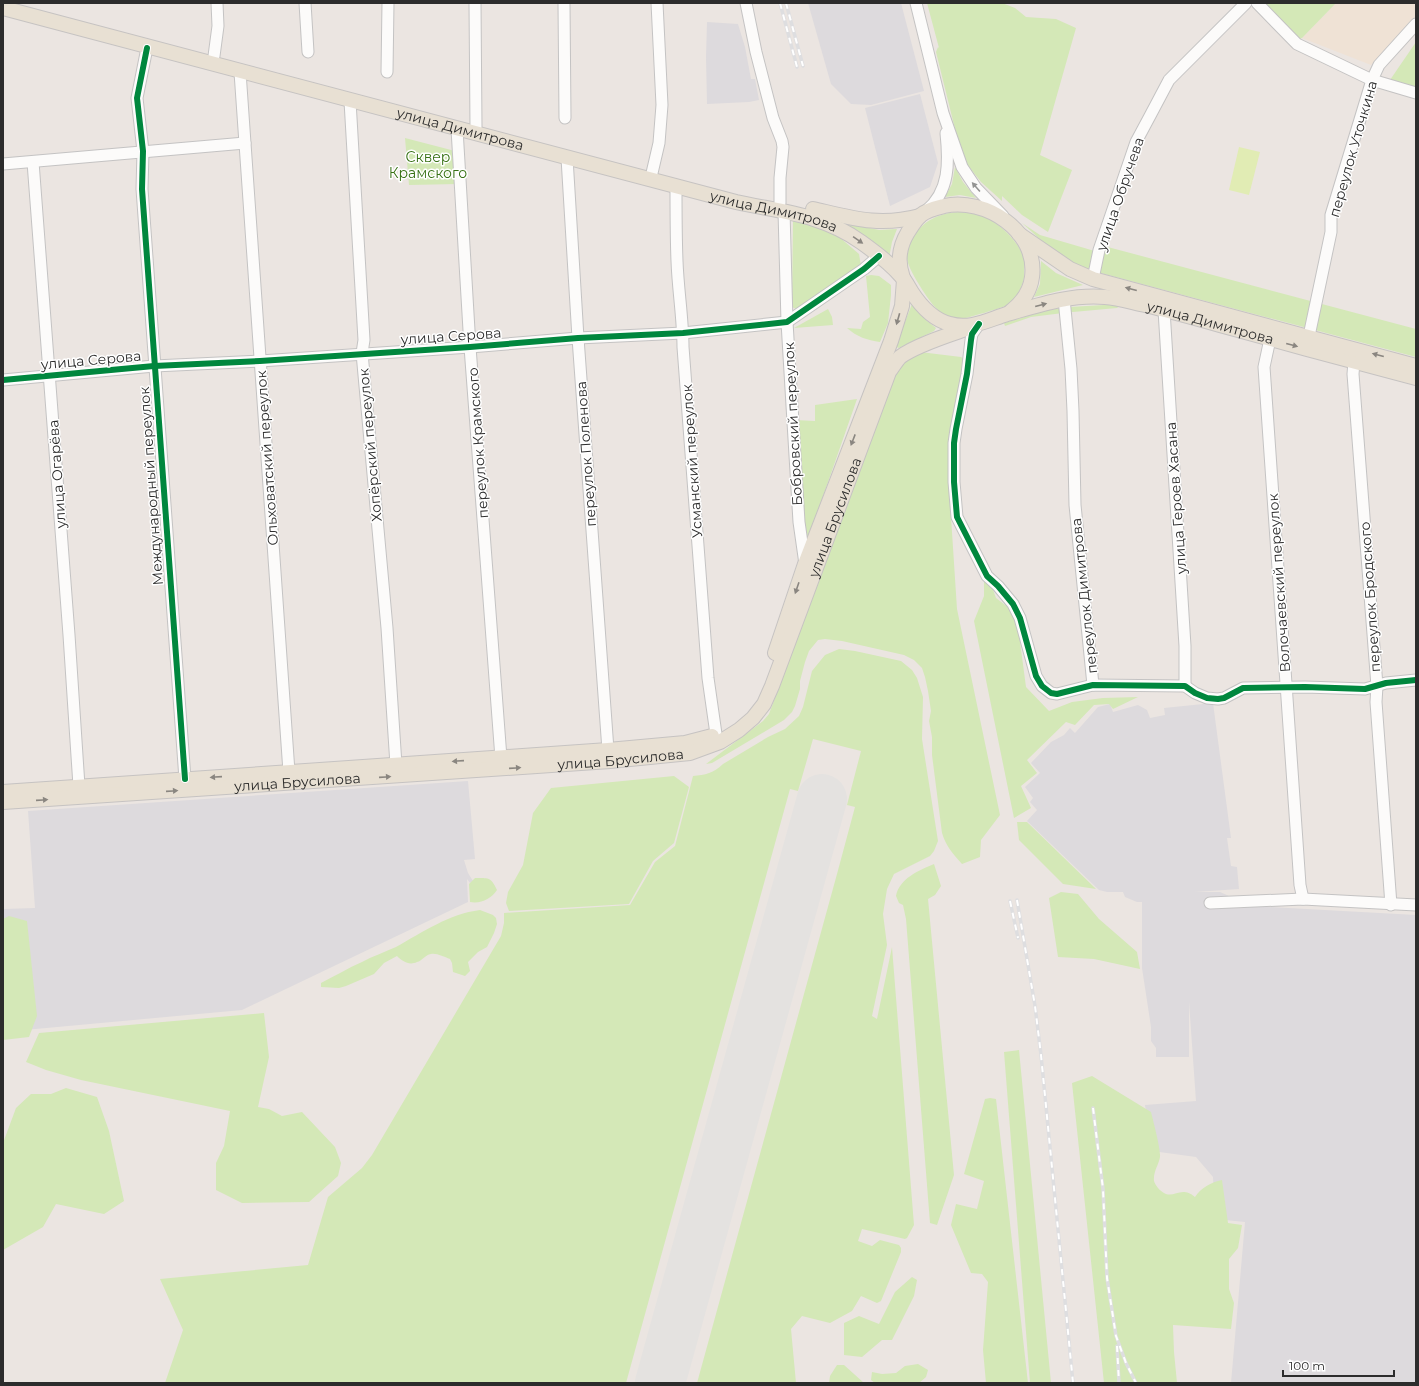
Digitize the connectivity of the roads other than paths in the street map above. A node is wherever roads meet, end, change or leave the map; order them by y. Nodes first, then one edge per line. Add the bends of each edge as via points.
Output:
1 (14, 3) edge
2 (217, 3) edge
3 (305, 3) edge
4 (388, 3) edge
5 (475, 3) edge
6 (564, 3) edge
7 (657, 3) edge
8 (746, 3) edge
9 (916, 3) edge
10 (1246, 3) edge
11 (1257, 3) edge
12 (3, 8) edge
13 (1416, 24) edge
14 (147, 48) junction
15 (308, 52) dead end
16 (214, 56) junction
17 (240, 72) junction
18 (387, 72) dead end
19 (1372, 80) junction
20 (1416, 93) edge
21 (350, 101) junction
22 (943, 113) junction
23 (565, 118) dead end
24 (476, 127) junction
25 (457, 129) junction
26 (245, 143) junction
27 (143, 151) junction
28 (567, 158) junction
29 (33, 162) junction
30 (3, 164) edge
31 (652, 173) junction
32 (676, 186) junction
33 (782, 207) junction
34 (922, 215) junction
35 (1015, 230) junction
36 (879, 256) junction
37 (904, 279) junction
38 (1093, 279) junction
39 (1064, 299) junction
40 (1164, 310) junction
41 (1004, 315) junction
42 (787, 322) junction
43 (979, 324) junction
44 (683, 333) junction
45 (1309, 336) junction
46 (578, 338) junction
47 (1270, 339) junction
48 (470, 347) junction
49 (362, 354) junction
50 (260, 361) junction
51 (1354, 362) junction
52 (154, 366) junction
53 (1416, 366) edge
54 (49, 376) junction
55 (1416, 378) edge
56 (3, 380) edge
57 (805, 564) junction
58 (1416, 680) edge
59 (1093, 685) junction
60 (1185, 686) junction
61 (1377, 686) junction
62 (1287, 687) junction
63 (716, 734) junction
64 (608, 750) junction
65 (501, 758) junction
66 (396, 765) junction
67 (289, 772) junction
68 (185, 779) junction
69 (238, 781) junction
70 (79, 786) junction
71 (3, 792) edge
72 (3, 802) edge
73 (1303, 900) junction
74 (1210, 903) dead end
75 (1390, 905) junction
76 (1416, 905) edge

1 - 16 main road, улица Димитрова
2 - 16 street via 218,26
3 - 15 street
4 - 18 street
5 - 24 street
6 - 23 street
7 - 31 street via 662,105 659,143
8 - 33 street, Бобровский переулок via 773,118 782,141
9 - 22 street
10 - 38 street, улица Обручева via 1169,80 1136,142 1099,250
11 - 19 street via 1297,44
12 - 14 main road, улица Димитрова
13 - 19 street, переулок Уточкина via 1379,65
14 - 17 main road, улица Димитрова
14 - 27 street, Международный переулок via 137,98
16 - 24 main road, улица Димитрова
17 - 21 main road, улица Димитрова
17 - 26 street, Ольховатский переулок
19 - 20 street
19 - 45 street, переулок Уточкина via 1331,215 1331,232
21 - 25 main road, улица Димитрова
21 - 49 street, Хопёрский переулок via 364,340
22 - 34 street via 948,174 938,200
35 -> 22 street via 970,180 959,159
24 - 31 main road, улица Димитрова
25 - 28 main road, улица Димитрова
25 - 48 street, переулок Крамского
26 - 27 street
26 - 50 street, Ольховатский переулок
27 - 29 street
27 - 52 street, Международный переулок via 142,189
28 - 32 main road, улица Димитрова
28 - 46 street, переулок Поленова
29 - 30 street
29 - 54 street, улица Огарёва
31 - 33 main road, улица Димитрова
32 - 33 main road, улица Димитрова via 736,202
32 - 44 street, Усманский переулок via 677,261
33 - 34 main road, улица Димитрова via 877,222 902,221
33 -> 36 main road, улица Димитрова via 842,229
33 - 42 street, Бобровский переулок
34 - 35 main road, улица Димитрова via 954,204 970,205 992,212
34 - 37 main road, улица Димитрова via 911,227 901,246 899,263
35 - 38 main road, улица Димитрова via 1065,266
35 - 41 main road, улица Димитрова via 1027,246 1031,258 1031,283 1021,302
36 - 37 main road, улица Димитрова
36 - 42 street, улица Серова
37 - 43 main road, улица Димитрова via 919,301 940,320 961,326
37 -> 57 main road, улица Брусилова via 902,306 893,334
45 -> 38 main road, улица Димитрова
39 - 40 main road, улица Димитрова via 1105,297
41 -> 39 main road, улица Димитрова
39 - 59 street, переулок Димитрова via 1071,369 1075,506
40 - 47 main road, улица Димитрова
40 - 60 street, улица Героев Хасана
41 - 43 main road, улица Димитрова
42 - 44 street, улица Серова
42 - 57 street, Бобровский переулок via 798,522
43 - 59 street via 972,334 954,443 957,517 987,576 1013,604 1020,618 1036,676 1042,686 1057,694
69 -> 43 main road, улица Брусилова via 610,761 690,753 720,742 753,718 766,698 889,372 904,354
44 - 46 street, улица Серова
44 - 63 street, Усманский переулок via 708,678
53 -> 45 main road, улица Димитрова
46 - 48 street, улица Серова
46 - 64 street, переулок Поленова
47 -> 51 main road, улица Димитрова
47 - 62 street, Волочаевский переулок via 1264,367
48 - 49 street, улица Серова
48 - 65 street, переулок Крамского
49 - 50 street, улица Серова
49 - 66 street, Хопёрский переулок via 387,628
50 - 52 street, улица Серова
50 - 67 street, Ольховатский переулок
51 - 55 main road, улица Димитрова
51 - 61 street, переулок Бродского
52 - 54 street, улица Серова
52 - 68 street, Международный переулок
54 - 56 street, улица Серова
54 - 70 street, улица Огарёва
57 -> 63 main road, улица Брусилова via 763,687 749,709 730,726
58 - 61 street, переулок Димитрова
59 - 60 street, переулок Димитрова
60 - 62 street, переулок Димитрова via 1208,698 1224,698 1242,688
61 - 62 street, переулок Димитрова via 1365,689
61 - 75 street, переулок Бродского
62 - 73 street, Волочаевский переулок
63 - 64 main road, улица Брусилова via 685,743
64 - 65 main road, улица Брусилова
65 -> 66 main road, улица Брусилова
66 - 67 main road, улица Брусилова
67 - 69 main road, улица Брусилова
69 -> 68 main road, улица Брусилова
68 - 70 main road, улица Брусилова
72 -> 69 main road, улица Брусилова
70 - 71 main road, улица Брусилова
73 - 74 street
73 - 75 street
75 - 76 street

